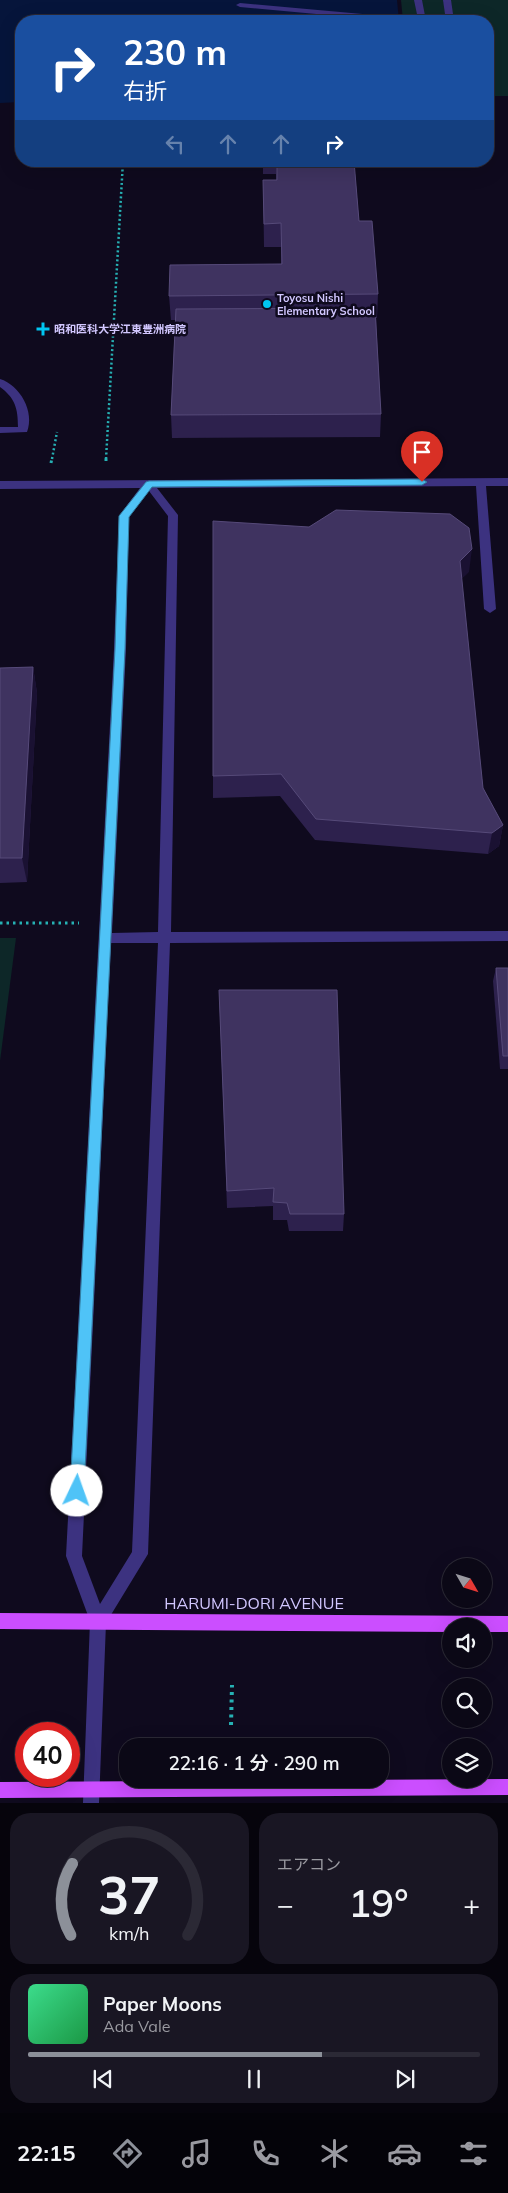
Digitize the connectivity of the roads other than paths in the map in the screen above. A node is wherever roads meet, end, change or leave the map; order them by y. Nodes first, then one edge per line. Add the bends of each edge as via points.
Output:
1 (418, 0) edge
2 (447, 0) edge
3 (240, 5) dead end
4 (350, 15) edge
5 (421, 15) edge
6 (449, 15) edge
7 (0, 382) edge
8 (0, 430) edge
9 (481, 482) junction
10 (508, 482) edge
11 (149, 484) junction
12 (0, 485) edge
13 (490, 609) dead end
14 (508, 936) edge
15 (105, 938) junction
16 (164, 938) junction
17 (0, 1621) edge
18 (98, 1621) junction
19 (508, 1624) edge
20 (508, 1788) edge
21 (0, 1790) edge
22 (91, 1796) edge

1 - 5 street
2 - 6 street
3 - 4 street
7 - 8 street via 16,394 24,412 23,430
9 - 10 street
9 - 11 street
9 - 13 street
11 - 12 street
11 - 15 street via 124,516
11 - 16 street via 172,515
14 - 16 street
15 - 16 street
15 - 18 street via 74,1556
16 - 18 street via 140,1554
17 - 18 main road, HARUMI-DORI AVENUE
18 - 19 main road, HARUMI-DORI AVENUE
18 - 22 street
20 - 22 main road
21 - 22 main road

